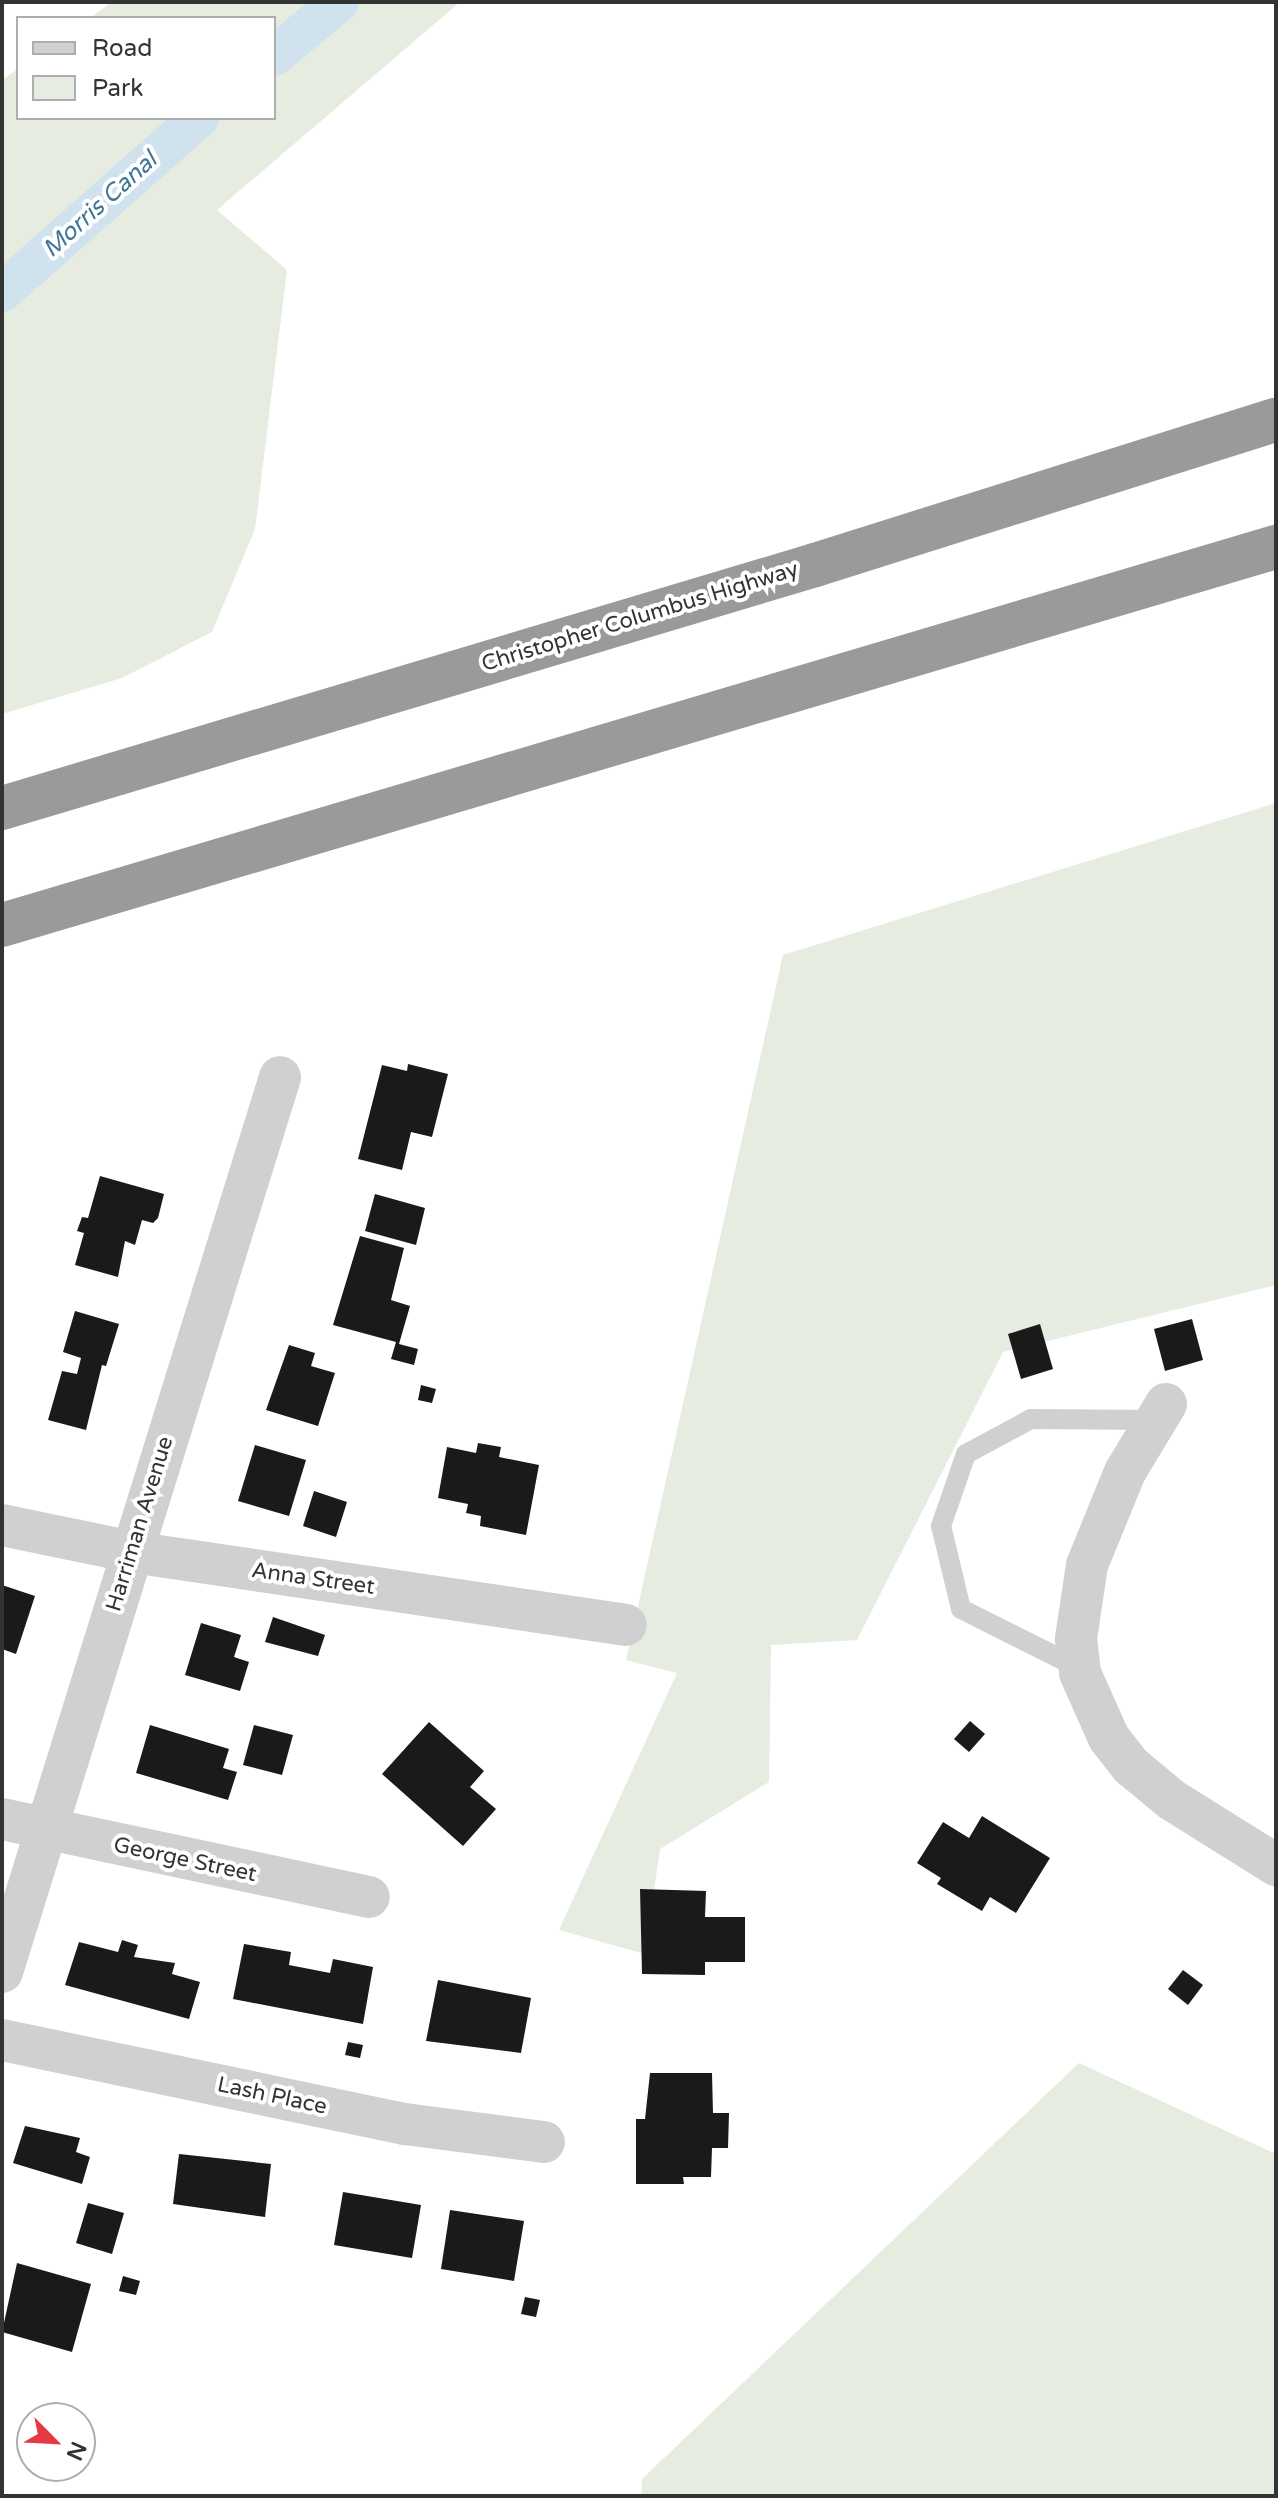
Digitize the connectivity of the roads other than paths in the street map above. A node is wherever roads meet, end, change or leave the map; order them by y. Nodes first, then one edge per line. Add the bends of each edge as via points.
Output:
1 (1276, 420) edge
2 (1276, 547) edge
3 (2, 808) edge
4 (2, 925) edge
5 (280, 1077) dead end
6 (1161, 1412) joint
7 (2, 1525) edge
8 (132, 1552) junction
9 (626, 1625) dead end
10 (1080, 1669) junction
11 (2, 1819) edge
12 (46, 1831) junction
13 (1276, 1865) edge
14 (369, 1897) dead end
15 (2, 1972) edge
16 (2, 2040) edge
17 (544, 2142) dead end

1 - 3 highway, Christopher Columbus Highway via 800,570
2 - 4 highway
5 - 8 street, Harriman Avenue
6 - 10 street via 1125,1472 1087,1565 1076,1639
6 - 10 lane via 1031,1419 966,1454 941,1526 961,1609
7 - 8 street, Anna Street
8 - 9 street, Anna Street
8 - 12 street, Harriman Avenue
10 - 13 street via 1092,1707 1131,1766 1172,1800
11 - 12 street, George Street
12 - 14 street, George Street
12 - 15 street, Harriman Avenue
16 - 17 street, Lash Place via 405,2124

